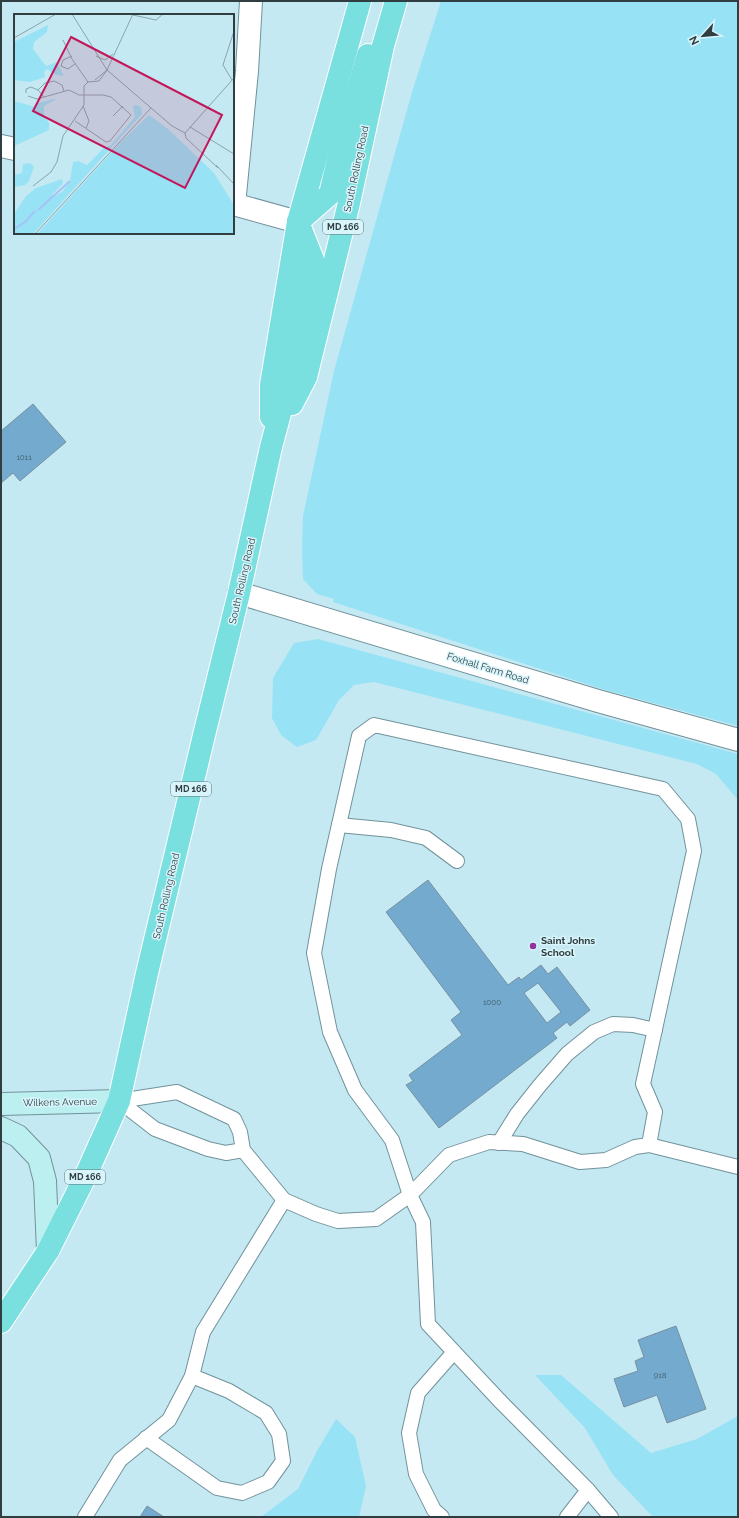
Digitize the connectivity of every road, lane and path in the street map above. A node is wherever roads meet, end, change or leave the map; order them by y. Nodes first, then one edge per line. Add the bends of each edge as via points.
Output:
1 (251, 1) edge
2 (360, 1) edge
3 (384, 1) edge
4 (396, 1) edge
5 (1, 146) edge
6 (14, 149) edge
7 (234, 205) edge
8 (298, 222) junction
9 (271, 446) junction
10 (239, 594) junction
11 (738, 740) edge
12 (339, 825) junction
13 (457, 861) dead end
14 (655, 1030) junction
15 (119, 1101) junction
16 (1, 1104) edge
17 (1, 1128) edge
18 (499, 1143) junction
19 (649, 1145) junction
20 (243, 1150) junction
21 (738, 1167) edge
22 (410, 1195) junction
23 (284, 1200) junction
24 (48, 1251) junction
25 (1, 1322) edge
26 (454, 1352) junction
27 (192, 1376) junction
28 (146, 1438) junction
29 (588, 1490) junction
30 (85, 1517) edge
31 (442, 1517) edge
32 (567, 1517) edge
33 (611, 1517) edge

1 - 7 street
2 - 8 main road, South Rolling Road / MD 166
3 - 8 main road, South Rolling Road / MD 166 via 343,139 330,194
4 - 9 main road, South Rolling Road / MD 166 via 383,46 349,203 306,377
5 - 6 street
7 - 8 street
8 - 9 main road, South Rolling Road / MD 166 via 271,385
9 - 10 main road, South Rolling Road / MD 166
10 - 11 street, Foxhall Farm Road
10 - 15 main road, South Rolling Road / MD 166
12 - 13 lane via 391,830 426,838
12 - 14 lane via 359,736 374,725 663,788 688,819 694,852
12 - 22 lane via 314,953 330,1032 355,1090 392,1140
14 - 18 lane via 613,1024 594,1032 567,1054 540,1085 517,1114
14 - 19 lane via 643,1084 655,1112
15 - 16 main road, Wilkens Avenue
15 - 20 lane via 156,1128 170,1134 226,1153
15 - 20 lane via 177,1092 234,1119 240,1132
15 - 24 main road, South Rolling Road / MD 166
17 - 24 main road via 18,1136 39,1158 45,1181
18 - 19 lane via 523,1144 580,1162 606,1160 635,1147
18 - 22 lane via 489,1142 449,1155
19 - 21 lane
20 - 23 lane
22 - 23 lane via 376,1219 338,1220 316,1214
22 - 26 lane via 423,1222 428,1324
23 - 27 lane via 203,1332
24 - 25 main road, South Rolling Road / MD 166
26 - 29 lane
26 - 31 lane via 418,1393 409,1433 416,1474 434,1510
27 - 28 lane via 168,1420
27 - 28 lane via 229,1391 266,1413 279,1434 283,1461 268,1482 242,1494 216,1488
28 - 30 lane via 120,1460
29 - 32 lane
29 - 33 lane

